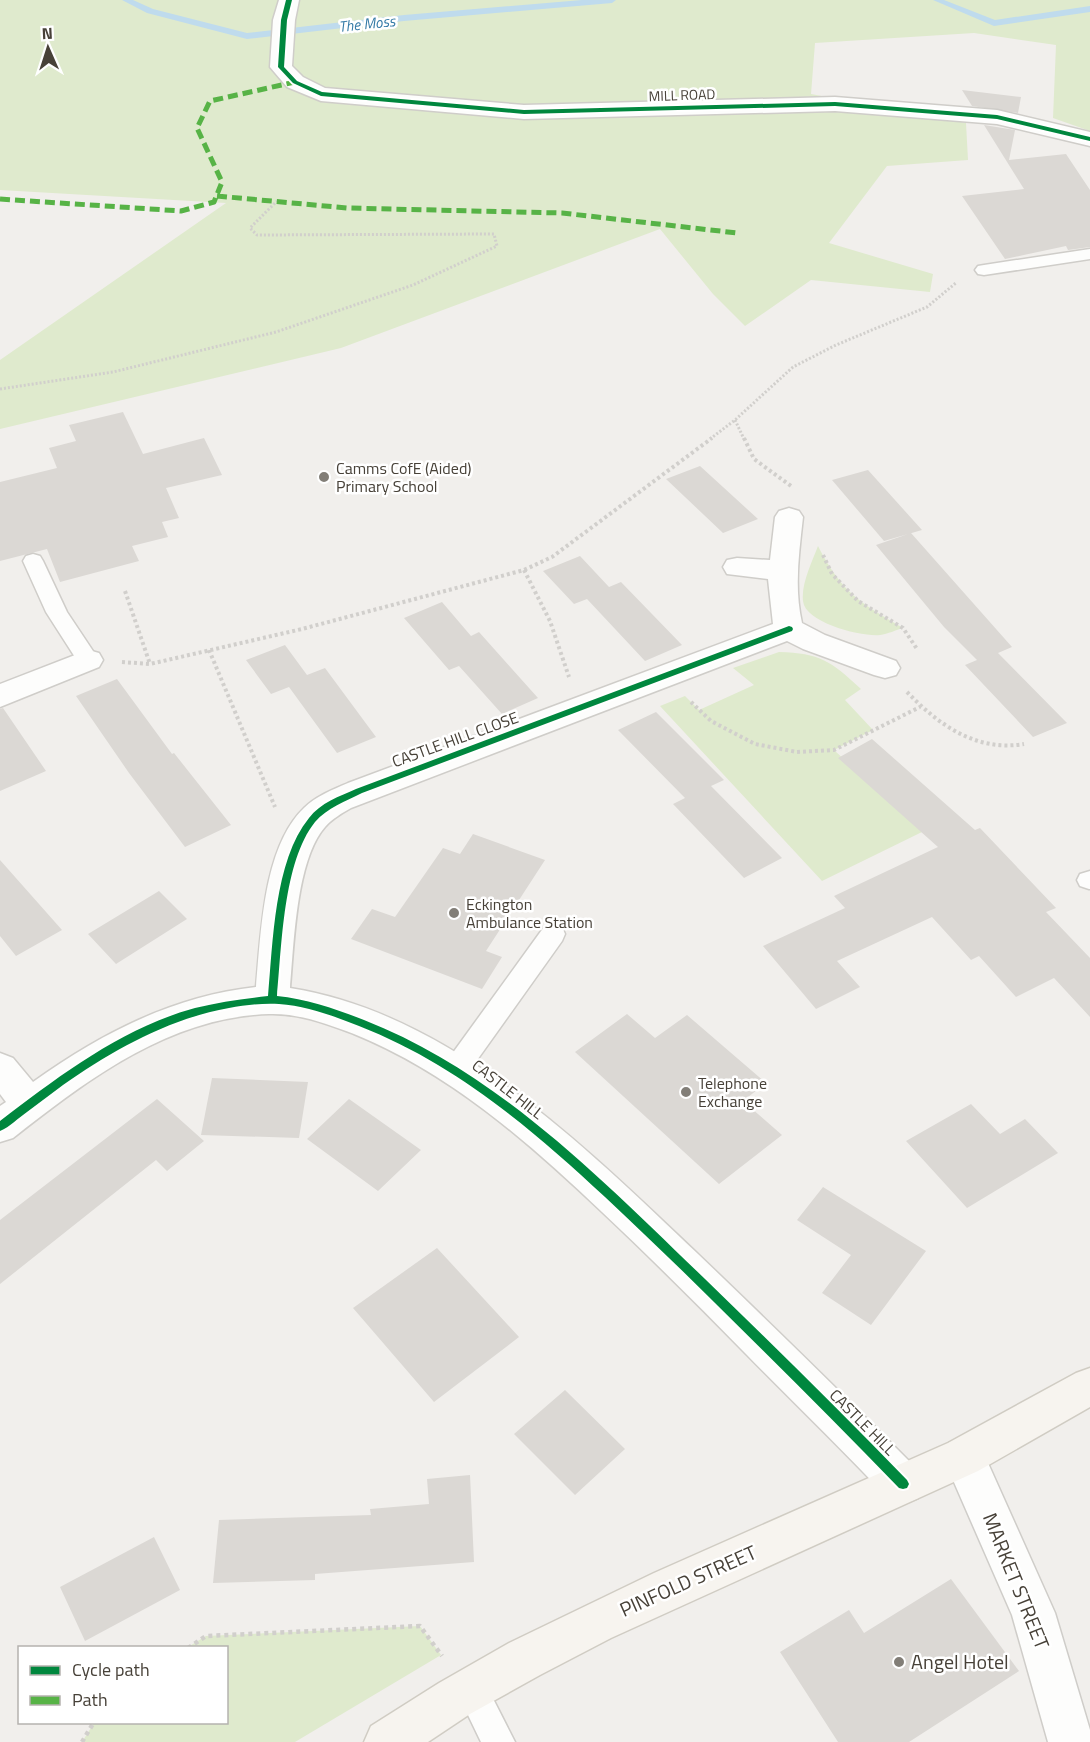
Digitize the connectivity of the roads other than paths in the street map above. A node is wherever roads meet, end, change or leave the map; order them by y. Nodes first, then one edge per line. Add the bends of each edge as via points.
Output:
1 (286, 10) edge
2 (1090, 139) edge
3 (1090, 255) edge
4 (984, 270) road end
5 (789, 517) dead end
6 (33, 561) dead end
7 (737, 567) dead end
8 (782, 570) junction
9 (789, 629) junction
10 (87, 660) joint
11 (885, 668) road end
12 (0, 696) edge
13 (553, 934) dead end
14 (272, 1000) junction
15 (0, 1068) edge
16 (456, 1069) junction
17 (29, 1104) junction
18 (0, 1127) edge
19 (1090, 1386) edge
20 (964, 1457) junction
21 (903, 1484) junction
22 (471, 1688) junction
23 (411, 1735) edge
24 (499, 1742) edge
25 (1071, 1742) edge

1 - 2 street, MILL ROAD via 282,56 295,82 321,94 524,112 835,104 997,117
3 - 4 lane
5 - 8 street
6 - 10 lane via 65,630
7 - 8 street
8 - 9 street via 782,604
9 - 11 street
9 - 14 street, CASTLE HILL CLOSE via 342,798 312,819 297,841 285,893
10 - 12 street
13 - 16 lane
14 - 16 street, CASTLE HILL via 316,1008 381,1029
14 - 17 street, CASTLE HILL via 224,1003 144,1031
15 - 17 street
16 - 21 street, CASTLE HILL via 564,1153 701,1281
17 - 18 street, CASTLE HILL
19 - 20 main road, PINFOLD STREET
20 - 21 main road, PINFOLD STREET
20 - 25 street, MARKET STREET via 1033,1613
21 - 22 main road, PINFOLD STREET via 595,1624
22 - 23 main road, PINFOLD STREET
22 - 24 lane

